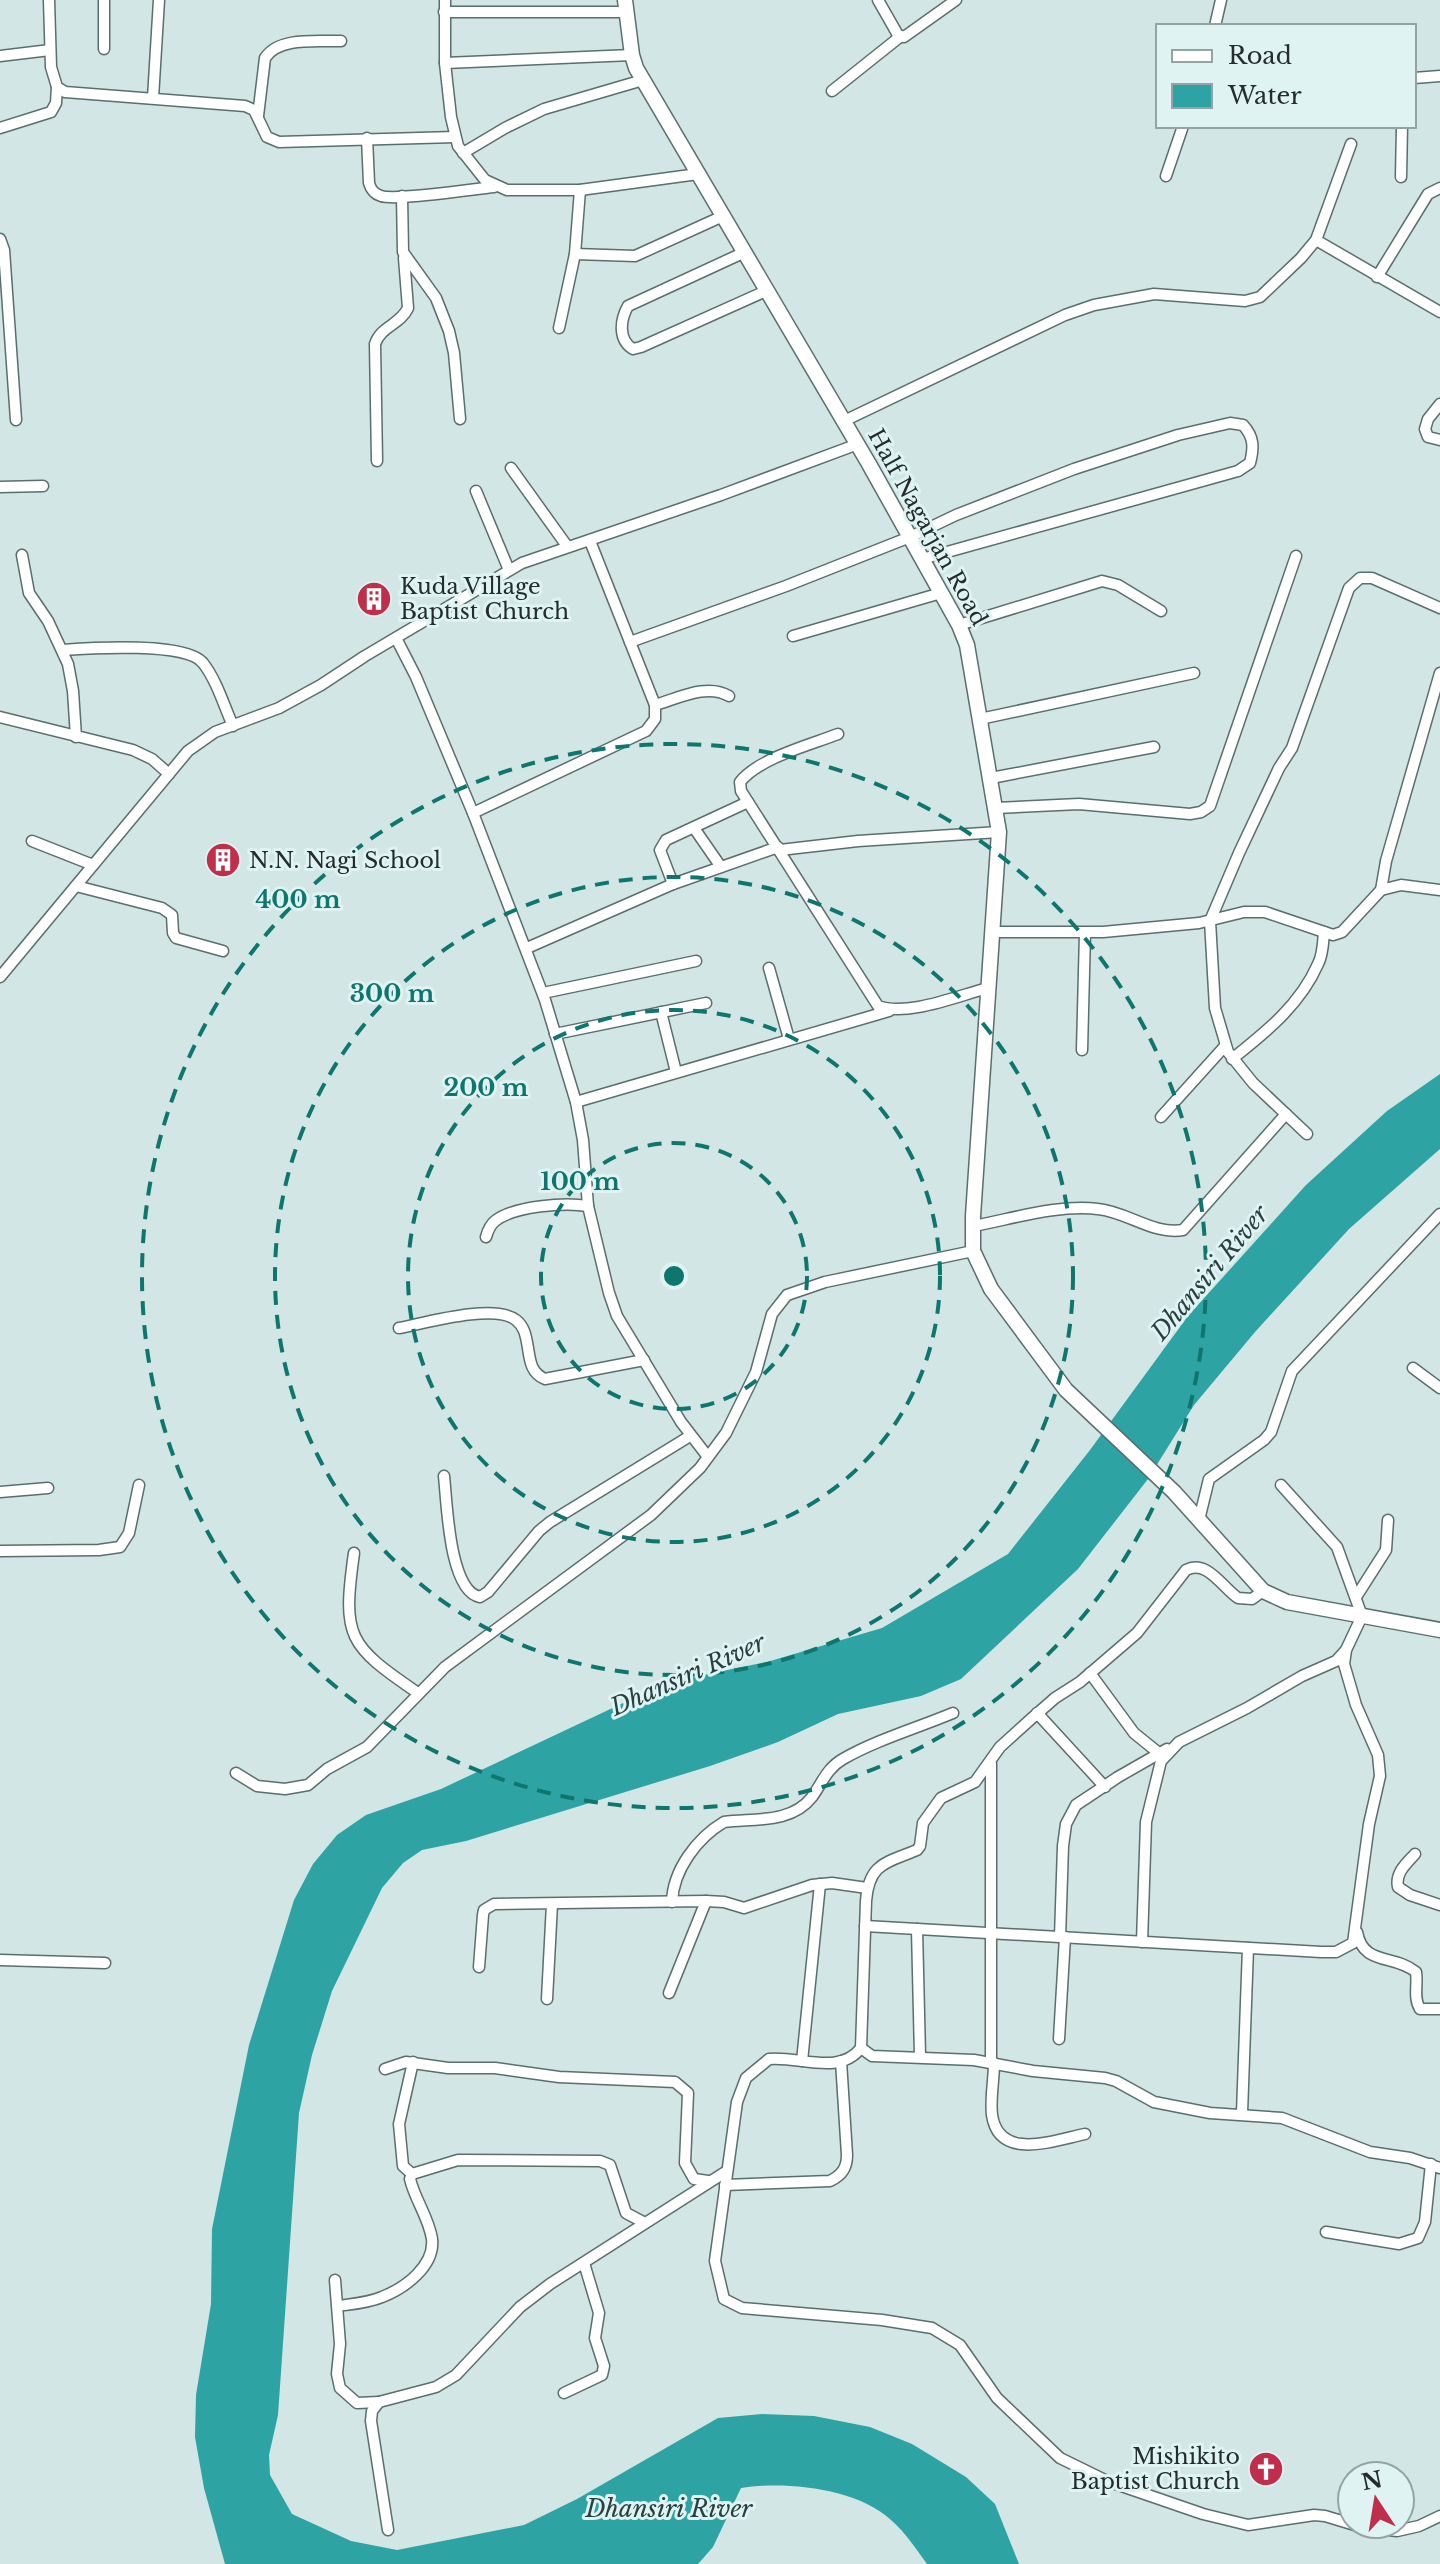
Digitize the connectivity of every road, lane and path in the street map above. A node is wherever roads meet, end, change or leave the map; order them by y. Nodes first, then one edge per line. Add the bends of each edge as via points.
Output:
1 (49, 0) edge
2 (104, 0) edge
3 (159, 0) edge
4 (445, 0) edge
5 (878, 0) edge
6 (956, 0) edge
7 (1221, 0) edge
8 (626, 6) edge
9 (444, 12) junction
10 (1215, 24) edge
11 (901, 36) junction
12 (341, 41) dead end
13 (104, 49) dead end
14 (50, 50) junction
15 (632, 55) junction
16 (0, 56) edge
17 (445, 63) junction
18 (1440, 76) edge
19 (1416, 78) edge
20 (643, 80) junction
21 (57, 87) junction
22 (832, 91) dead end
23 (153, 98) junction
24 (258, 116) junction
25 (0, 128) edge
26 (1182, 128) edge
27 (1402, 128) edge
28 (455, 137) junction
29 (367, 138) junction
30 (1351, 144) dead end
31 (463, 153) junction
32 (698, 174) junction
33 (1166, 176) dead end
34 (1401, 177) dead end
35 (495, 187) junction
36 (1440, 188) edge
37 (580, 190) junction
38 (402, 196) junction
39 (723, 216) junction
40 (0, 239) edge
41 (1316, 240) junction
42 (403, 252) junction
43 (745, 252) junction
44 (575, 254) junction
45 (1377, 277) junction
46 (768, 290) junction
47 (1440, 312) edge
48 (559, 328) dead end
49 (1440, 404) edge
50 (460, 419) dead end
51 (16, 420) dead end
52 (844, 421) junction
53 (1440, 440) edge
54 (858, 444) junction
55 (377, 461) dead end
56 (511, 468) dead end
57 (43, 486) dead end
58 (0, 487) edge
59 (476, 491) dead end
60 (910, 537) junction
61 (590, 541) junction
62 (567, 546) junction
63 (22, 555) dead end
64 (1296, 556) dead end
65 (922, 559) junction
66 (509, 570) junction
67 (941, 593) junction
68 (1440, 608) edge
69 (1161, 611) dead end
70 (959, 625) junction
71 (793, 636) dead end
72 (396, 638) junction
73 (630, 642) junction
74 (63, 650) junction
75 (1194, 673) dead end
76 (1440, 673) edge
77 (729, 696) dead end
78 (655, 705) junction
79 (0, 717) edge
80 (980, 719) junction
81 (233, 726) junction
82 (838, 734) dead end
83 (76, 737) junction
84 (1154, 747) dead end
85 (169, 774) junction
86 (991, 778) junction
87 (748, 802) junction
88 (996, 808) junction
89 (473, 813) junction
90 (694, 828) junction
91 (999, 832) junction
92 (32, 841) dead end
93 (779, 849) junction
94 (93, 865) junction
95 (721, 867) junction
96 (673, 884) junction
97 (76, 886) junction
98 (1381, 890) junction
99 (1440, 890) edge
100 (1210, 921) junction
101 (992, 932) junction
102 (1324, 932) junction
103 (1085, 933) junction
104 (527, 948) junction
105 (223, 951) dead end
106 (696, 961) dead end
107 (769, 968) dead end
108 (2, 972) edge
109 (988, 988) junction
110 (543, 993) junction
111 (706, 1003) dead end
112 (889, 1011) junction
113 (661, 1012) junction
114 (555, 1034) junction
115 (789, 1039) junction
116 (1225, 1046) junction
117 (1082, 1050) dead end
118 (1232, 1059) junction
119 (676, 1072) junction
120 (576, 1102) junction
121 (1286, 1114) junction
122 (1161, 1117) dead end
123 (1307, 1134) dead end
124 (588, 1206) junction
125 (1440, 1214) edge
126 (973, 1226) junction
127 (486, 1237) dead end
128 (973, 1251) junction
129 (399, 1328) dead end
130 (644, 1360) junction
131 (1413, 1368) dead end
132 (1440, 1388) edge
133 (690, 1436) junction
134 (708, 1457) junction
135 (444, 1476) dead end
136 (139, 1485) dead end
137 (1281, 1485) dead end
138 (48, 1488) dead end
139 (0, 1492) edge
140 (1199, 1520) junction
141 (1388, 1520) dead end
142 (0, 1551) edge
143 (354, 1553) dead end
144 (1263, 1591) junction
145 (1356, 1597) junction
146 (1362, 1616) junction
147 (1440, 1630) edge
148 (1346, 1650) junction
149 (1090, 1673) junction
150 (418, 1693) junction
151 (953, 1713) dead end
152 (1037, 1713) junction
153 (1179, 1742) junction
154 (1160, 1754) junction
155 (991, 1762) junction
156 (236, 1773) dead end
157 (1105, 1787) junction
158 (1415, 1854) dead end
159 (820, 1884) junction
160 (867, 1888) junction
161 (706, 1901) junction
162 (672, 1902) junction
163 (552, 1904) junction
164 (1440, 1905) edge
165 (865, 1926) junction
166 (917, 1929) junction
167 (1356, 1930) junction
168 (990, 1933) junction
169 (1062, 1937) junction
170 (1142, 1942) junction
171 (1248, 1948) junction
172 (0, 1960) edge
173 (105, 1963) dead end
174 (479, 1967) dead end
175 (669, 1993) dead end
176 (547, 1999) dead end
177 (1440, 2009) edge
178 (1059, 2039) dead end
179 (861, 2048) junction
180 (920, 2056) junction
181 (802, 2061) junction
182 (841, 2061) junction
183 (413, 2062) junction
184 (992, 2063) junction
185 (385, 2069) dead end
186 (1242, 2113) junction
187 (1085, 2134) dead end
188 (1435, 2166) edge
189 (727, 2171) junction
190 (412, 2174) junction
191 (708, 2181) junction
192 (725, 2185) junction
193 (645, 2223) junction
194 (1326, 2232) dead end
195 (584, 2263) junction
196 (335, 2280) dead end
197 (338, 2306) junction
198 (564, 2393) dead end
199 (379, 2402) junction
200 (1440, 2516) edge
201 (388, 2530) dead end

1 - 14 street
2 - 13 street
3 - 23 street
4 - 9 street
5 - 11 street
6 - 11 street
7 - 10 street
8 - 9 street
8 - 15 main road, Half Nagarjan Road
9 - 17 street
11 - 22 street
12 - 24 street via 285,44 269,52
14 - 16 street
14 - 21 street
15 - 17 street
15 - 20 main road, Half Nagarjan Road
17 - 28 street
18 - 19 street
20 - 31 street via 544,109
20 - 32 main road, Half Nagarjan Road
21 - 23 street via 65,92
21 - 25 street via 51,112
23 - 24 street via 245,106
24 - 29 street via 267,137 279,142
26 - 33 street
27 - 34 street
28 - 29 street
28 - 31 street
29 - 38 street via 372,190
30 - 41 street
31 - 35 street
32 - 37 street
32 - 39 main road, Half Nagarjan Road
35 - 37 street
35 - 38 street
36 - 45 street via 1428,194
37 - 44 street
38 - 42 street
39 - 43 main road, Half Nagarjan Road
39 - 44 street via 635,256
40 - 51 street
41 - 45 street
41 - 52 street via 1255,299 1163,293 1094,305
42 - 50 street via 436,298 449,331
42 - 55 street via 408,308 379,333 375,344
43 - 46 main road, Half Nagarjan Road
43 - 46 street via 628,306 623,314 625,344 641,347
44 - 48 street
45 - 47 street
46 - 52 main road, Half Nagarjan Road
49 - 53 street via 1425,429 1428,437
52 - 54 main road, Half Nagarjan Road
54 - 60 main road, Half Nagarjan Road
54 - 61 street
56 - 62 street
57 - 58 street
59 - 66 street
60 - 65 main road, Half Nagarjan Road
60 - 65 street via 1074,469 1178,435 1237,423 1252,438 1250,463 1238,471
60 - 73 street
61 - 62 street
61 - 73 street
62 - 66 street
63 - 74 street via 29,593
64 - 88 street via 1210,806 1190,814 1079,804
65 - 67 main road, Half Nagarjan Road
66 - 72 street
67 - 70 main road, Half Nagarjan Road
67 - 71 street
68 - 100 street via 1372,578 1360,578 1349,588 1292,748
69 - 70 street via 1102,581
70 - 80 main road, Half Nagarjan Road
72 - 81 street via 279,708
72 - 89 street
73 - 78 street
74 - 81 street via 187,652 207,669
74 - 83 street
75 - 80 street
76 - 98 street
77 - 78 street via 708,690
78 - 89 street via 655,719 646,731
79 - 83 street
80 - 86 main road, Half Nagarjan Road
81 - 85 street via 195,745
82 - 87 street via 753,771 740,782
83 - 85 street via 142,753
84 - 86 street
85 - 94 street
86 - 88 main road, Half Nagarjan Road
87 - 90 street
87 - 93 street
88 - 91 main road, Half Nagarjan Road
89 - 104 street
90 - 95 street
90 - 96 street via 662,845 661,858
91 - 93 street
91 - 101 main road, Half Nagarjan Road
92 - 94 street
93 - 95 street
93 - 112 street via 878,1006
94 - 97 street
95 - 96 street
96 - 104 street
97 - 105 street via 162,908 172,915 176,938
97 - 108 street
98 - 99 street via 1401,885
98 - 102 street via 1342,932
100 - 102 street via 1265,912
100 - 103 street
100 - 116 street via 1215,1008
101 - 103 street
101 - 109 main road, Half Nagarjan Road
102 - 118 street via 1318,966 1288,1010
103 - 117 street
104 - 110 street
106 - 110 street
107 - 115 street
109 - 112 street
109 - 126 main road, Half Nagarjan Road
110 - 114 street
111 - 113 street
112 - 115 street
113 - 114 street
113 - 119 street
114 - 120 street
115 - 119 street
116 - 118 street
116 - 122 street
118 - 121 street
119 - 120 street
120 - 124 street
121 - 123 street
121 - 126 street via 1183,1230 1165,1231 1097,1208
124 - 127 street via 558,1203 502,1216
124 - 130 street via 613,1307
125 - 140 street via 1292,1371 1271,1432 1209,1479
126 - 128 main road, Half Nagarjan Road
128 - 134 street via 787,1295 772,1314 745,1396
128 - 140 main road, Half Nagarjan Road via 991,1289 1066,1390
129 - 130 street via 507,1314 522,1327 532,1368 545,1379
130 - 133 street
131 - 132 street
133 - 134 street
133 - 135 street via 539,1531 480,1597 465,1588 458,1572
134 - 150 street via 643,1522 445,1667
136 - 142 street via 129,1533 120,1547
137 - 145 street via 1331,1538
138 - 139 street
140 - 144 main road, Half Nagarjan Road
141 - 145 street via 1386,1550
143 - 150 street via 347,1601 352,1631 378,1665
144 - 146 main road via 1287,1602
144 - 149 street via 1252,1599 1238,1598 1212,1574 1193,1566 1144,1626
145 - 146 street
146 - 147 main road
146 - 148 street
148 - 153 street via 1336,1661
148 - 167 street via 1346,1676 1380,1762
149 - 152 street
149 - 154 street via 1134,1733
150 - 156 street via 367,1747 308,1785 257,1786
151 - 162 street via 839,1761 811,1798 792,1813 718,1825 677,1873
152 - 155 street
152 - 157 street
153 - 154 street
153 - 170 street via 1161,1761 1148,1808
154 - 157 street
155 - 160 street via 969,1787 941,1798 923,1823 920,1846 875,1869
155 - 168 street
157 - 169 street via 1076,1805 1066,1824
158 - 164 street via 1400,1872 1398,1887
159 - 160 street
159 - 161 street via 744,1908
159 - 181 street
160 - 165 street
161 - 162 street
161 - 175 street
162 - 163 street
163 - 174 street via 488,1906
163 - 176 street
165 - 166 street
165 - 179 street
166 - 168 street
166 - 180 street
167 - 171 street via 1353,1943 1336,1952
167 - 177 street via 1366,1952 1416,1972 1420,2009
168 - 169 street
168 - 184 street
169 - 170 street
169 - 178 street
170 - 171 street
171 - 186 street
172 - 173 street
179 - 180 street via 872,2056
179 - 182 street via 853,2058
180 - 184 street
181 - 182 street
181 - 189 street via 769,2059 746,2078 737,2102
182 - 192 street via 847,2155 843,2172 830,2181
183 - 185 street
183 - 190 street via 399,2124 403,2166
183 - 191 street via 675,2082 688,2093 687,2168 694,2179
184 - 186 street via 1116,2081 1175,2108
184 - 187 street via 992,2117 1010,2142 1028,2145
186 - 188 street via 1282,2118 1370,2152
188 - 194 street via 1418,2238 1399,2244
189 - 191 street
189 - 192 street
190 - 193 street via 458,2160 600,2161 610,2165 626,2213
190 - 197 street via 432,2242 429,2261 384,2297
191 - 193 street
192 - 200 street via 715,2261 727,2303 752,2311 850,2316 932,2328 960,2345 997,2398 1060,2458 1119,2486 1248,2525 1314,2515 1397,2531
193 - 195 street
195 - 198 street via 599,2313 595,2338 604,2366 602,2375
195 - 199 street via 520,2307 456,2375 436,2387
196 - 197 street
197 - 199 street via 340,2388 357,2403
199 - 201 street via 371,2421

